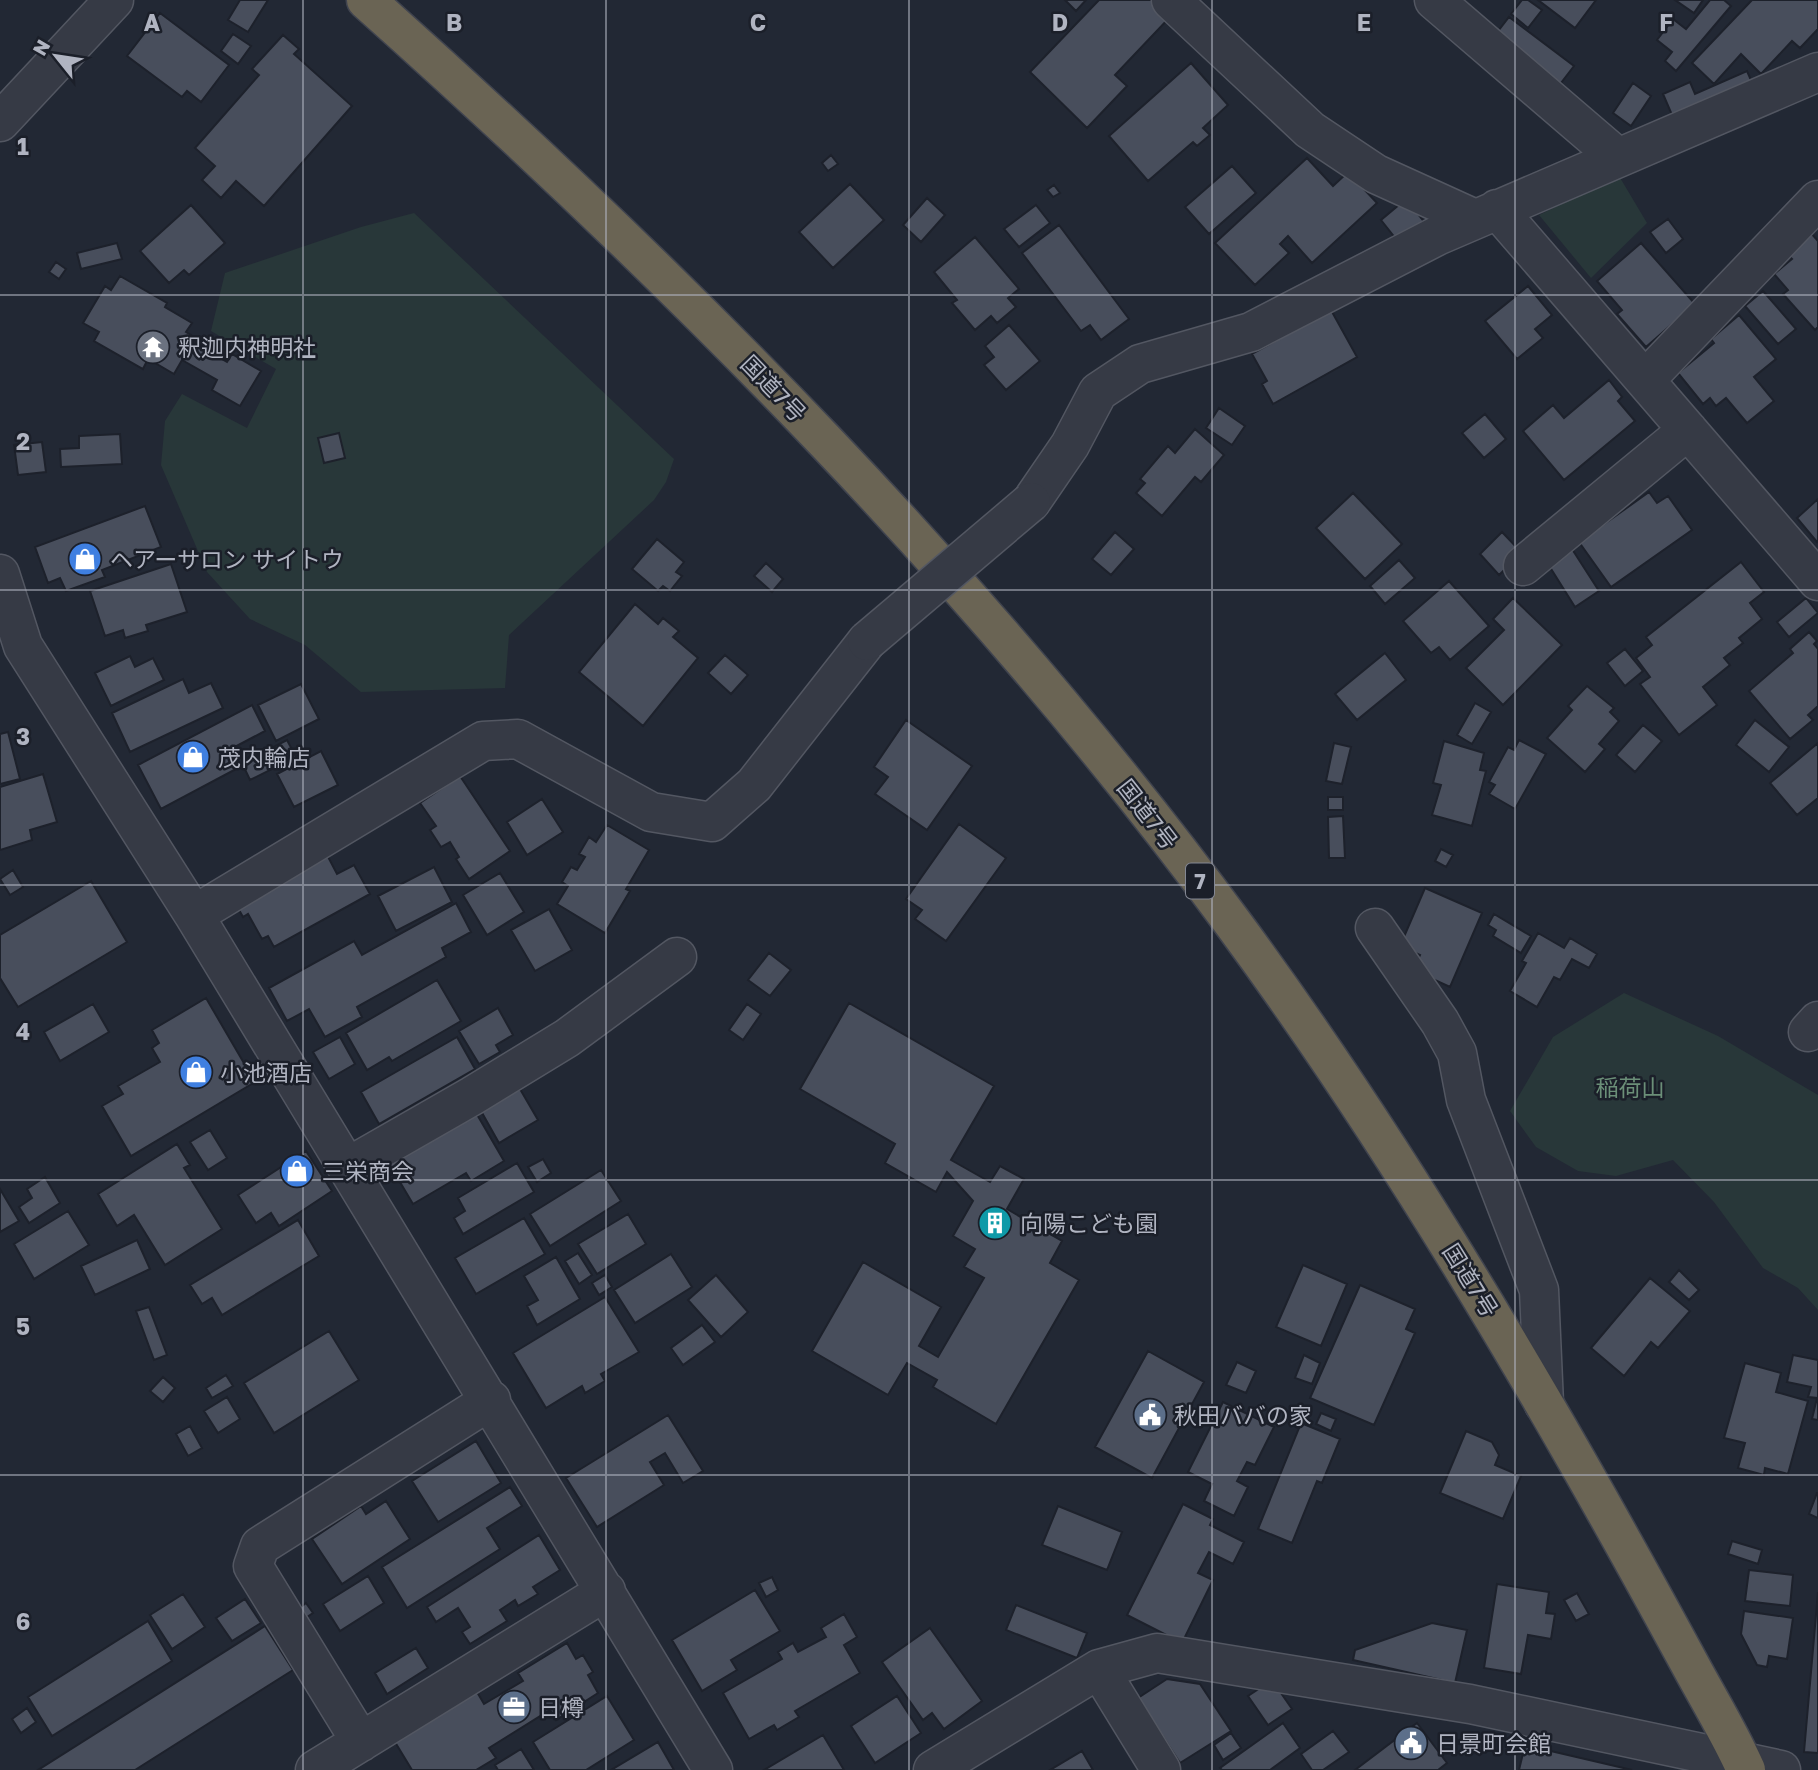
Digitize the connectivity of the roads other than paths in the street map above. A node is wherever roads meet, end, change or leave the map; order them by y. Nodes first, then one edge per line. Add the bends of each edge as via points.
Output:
1 (114, 0) edge
2 (366, 0) edge
3 (1171, 0) edge
4 (1434, 0) edge
5 (1818, 72) edge
6 (0, 122) edge
7 (1617, 157) junction
8 (1818, 200) edge
9 (1486, 214) junction
10 (1645, 380) junction
11 (1688, 430) junction
12 (1523, 566) dead end
13 (0, 575) edge
14 (1818, 581) edge
15 (12, 652) edge
16 (194, 915) junction
17 (1375, 928) dead end
18 (677, 957) dead end
19 (348, 1167) junction
20 (491, 1400) junction
21 (1544, 1404) junction
22 (606, 1591) junction
23 (1099, 1669) junction
24 (361, 1742) junction
25 (1745, 1766) edge
26 (315, 1770) edge
27 (713, 1770) edge
28 (933, 1770) edge
29 (1161, 1770) edge
30 (1781, 1770) edge

1 - 6 street
2 - 21 highway, 国道7号 / 7 via 493,113 794,408 909,531 1087,736 1235,926 1379,1133
3 - 9 street via 1310,130 1376,174
4 - 7 street
5 - 7 street
7 - 9 street
8 - 10 street
9 - 10 street
9 - 16 street, bridge via 1251,331 1140,364 1098,392 1031,502 867,640 754,785 712,822 651,812 518,738 483,741
10 - 11 street
11 - 12 street
11 - 14 street
13 - 15 street
15 - 16 street
16 - 19 street
17 - 21 street via 1457,1053 1466,1100 1539,1290
18 - 19 street via 567,1038
19 - 20 street
20 - 22 street
20 - 24 street via 260,1546 253,1566
21 - 25 highway, 国道7号 / 7
22 - 24 street
22 - 27 street
23 - 25 street via 1157,1653 1470,1704
23 - 28 street
23 - 29 street
24 - 26 street
25 - 30 street

